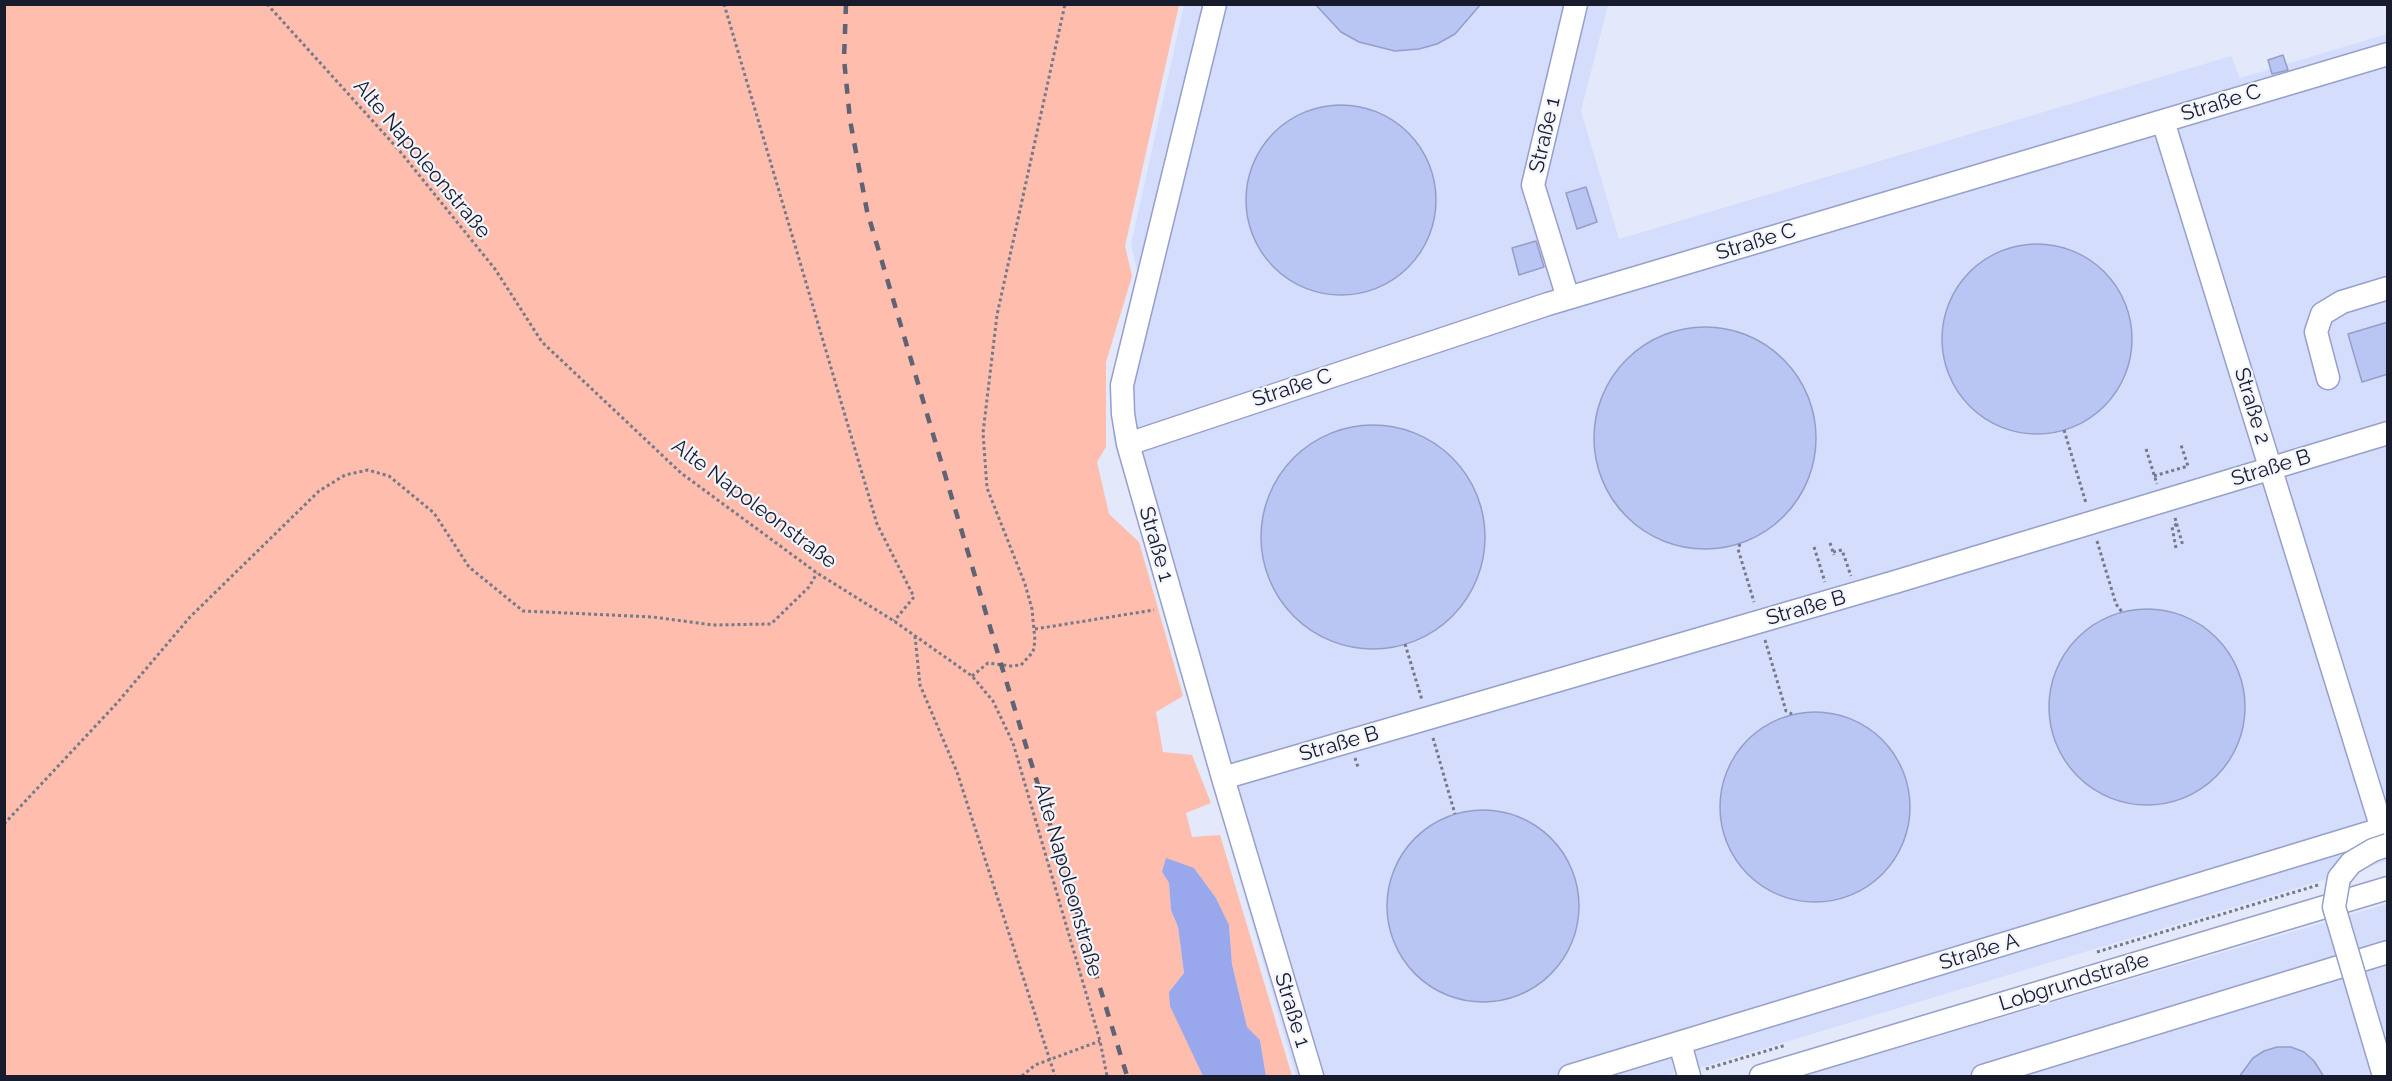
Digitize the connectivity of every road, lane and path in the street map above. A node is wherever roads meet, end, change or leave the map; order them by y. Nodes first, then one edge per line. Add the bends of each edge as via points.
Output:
1 (267, 4) edge
2 (724, 4) edge
3 (1065, 4) edge
4 (1215, 4) edge
5 (1576, 4) edge
6 (2388, 54) edge
7 (2163, 121) junction
8 (2388, 288) edge
9 (1568, 298) junction
10 (2328, 378) dead end
11 (2064, 430) dead end
12 (2388, 433) edge
13 (1128, 444) junction
14 (2181, 445) dead end
15 (2146, 448) dead end
16 (2271, 468) junction
17 (2086, 504) dead end
18 (2097, 538) dead end
19 (1830, 543) dead end
20 (1740, 544) dead end
21 (2183, 546) dead end
22 (1814, 547) dead end
23 (2176, 548) dead end
24 (1849, 572) dead end
25 (817, 573) junction
26 (1822, 574) dead end
27 (1753, 598) dead end
28 (1160, 609) dead end
29 (2122, 612) dead end
30 (894, 621) junction
31 (1035, 629) junction
32 (915, 636) junction
33 (1764, 636) dead end
34 (1405, 644) dead end
35 (972, 676) junction
36 (1423, 705) dead end
37 (1792, 714) dead end
38 (1431, 730) dead end
39 (1222, 778) junction
40 (1455, 814) dead end
41 (4, 824) edge
42 (2386, 834) edge
43 (2320, 885) dead end
44 (2388, 888) edge
45 (2388, 952) edge
46 (2096, 953) dead end
47 (1100, 1041) junction
48 (1680, 1043) junction
49 (1791, 1044) dead end
50 (1050, 1060) junction
51 (1689, 1076) edge
52 (1022, 1077) edge
53 (1054, 1077) edge
54 (1107, 1077) edge
55 (1312, 1077) edge
56 (1570, 1077) edge
57 (1761, 1077) edge
58 (1983, 1077) edge
59 (2384, 1077) edge

1 - 25 path, Alte Napoleonstraße via 405,158 495,269 542,342 681,473
2 - 30 path via 877,524 914,597
3 - 31 path via 999,304 983,433 987,488 1025,584
4 - 13 street, Straße 1 via 1122,385
5 - 9 street, Straße 1 via 1533,184
6 - 7 street, Straße C
7 - 9 street, Straße C
7 - 16 street, Straße 2
8 - 10 street via 2342,302 2322,314 2316,332
9 - 13 street, Straße C
11 - 17 path
12 - 16 street, Straße B
13 - 39 street, Straße 1
14 - 15 path via 2188,466 2154,475
16 - 39 street, Straße B
16 - 42 street, Straße 2
18 - 29 path via 2116,604
19 - 24 path via 1834,554 1842,550
20 - 27 path via 1738,549
21 - 23 path via 2177,525 2172,527
22 - 26 path
25 - 30 path, Alte Napoleonstraße
25 - 41 path via 771,624 713,625 653,617 523,611 469,567 434,513 389,476 368,470 345,475 319,491 190,617 117,703
28 - 31 path
30 - 32 path, Alte Napoleonstraße
31 - 35 path via 1033,652 1027,661 1016,666 988,663
32 - 35 path, Alte Napoleonstraße
32 - 50 path via 920,685 957,772
33 - 37 path via 1786,711
34 - 36 path
35 - 47 path, Alte Napoleonstraße via 993,701 1013,743
38 - 40 path
39 - 55 street, Straße 1
42 - 48 street, Straße A
42 - 59 street, bridge via 2339,878 2334,907
43 - 46 path
44 - 57 street, Lobgrundstraße
45 - 58 street
47 - 50 path
47 - 54 path, Alte Napoleonstraße
48 - 51 street
48 - 56 street, Straße A
49 - 51 path
50 - 52 path via 1035,1065
50 - 53 path

